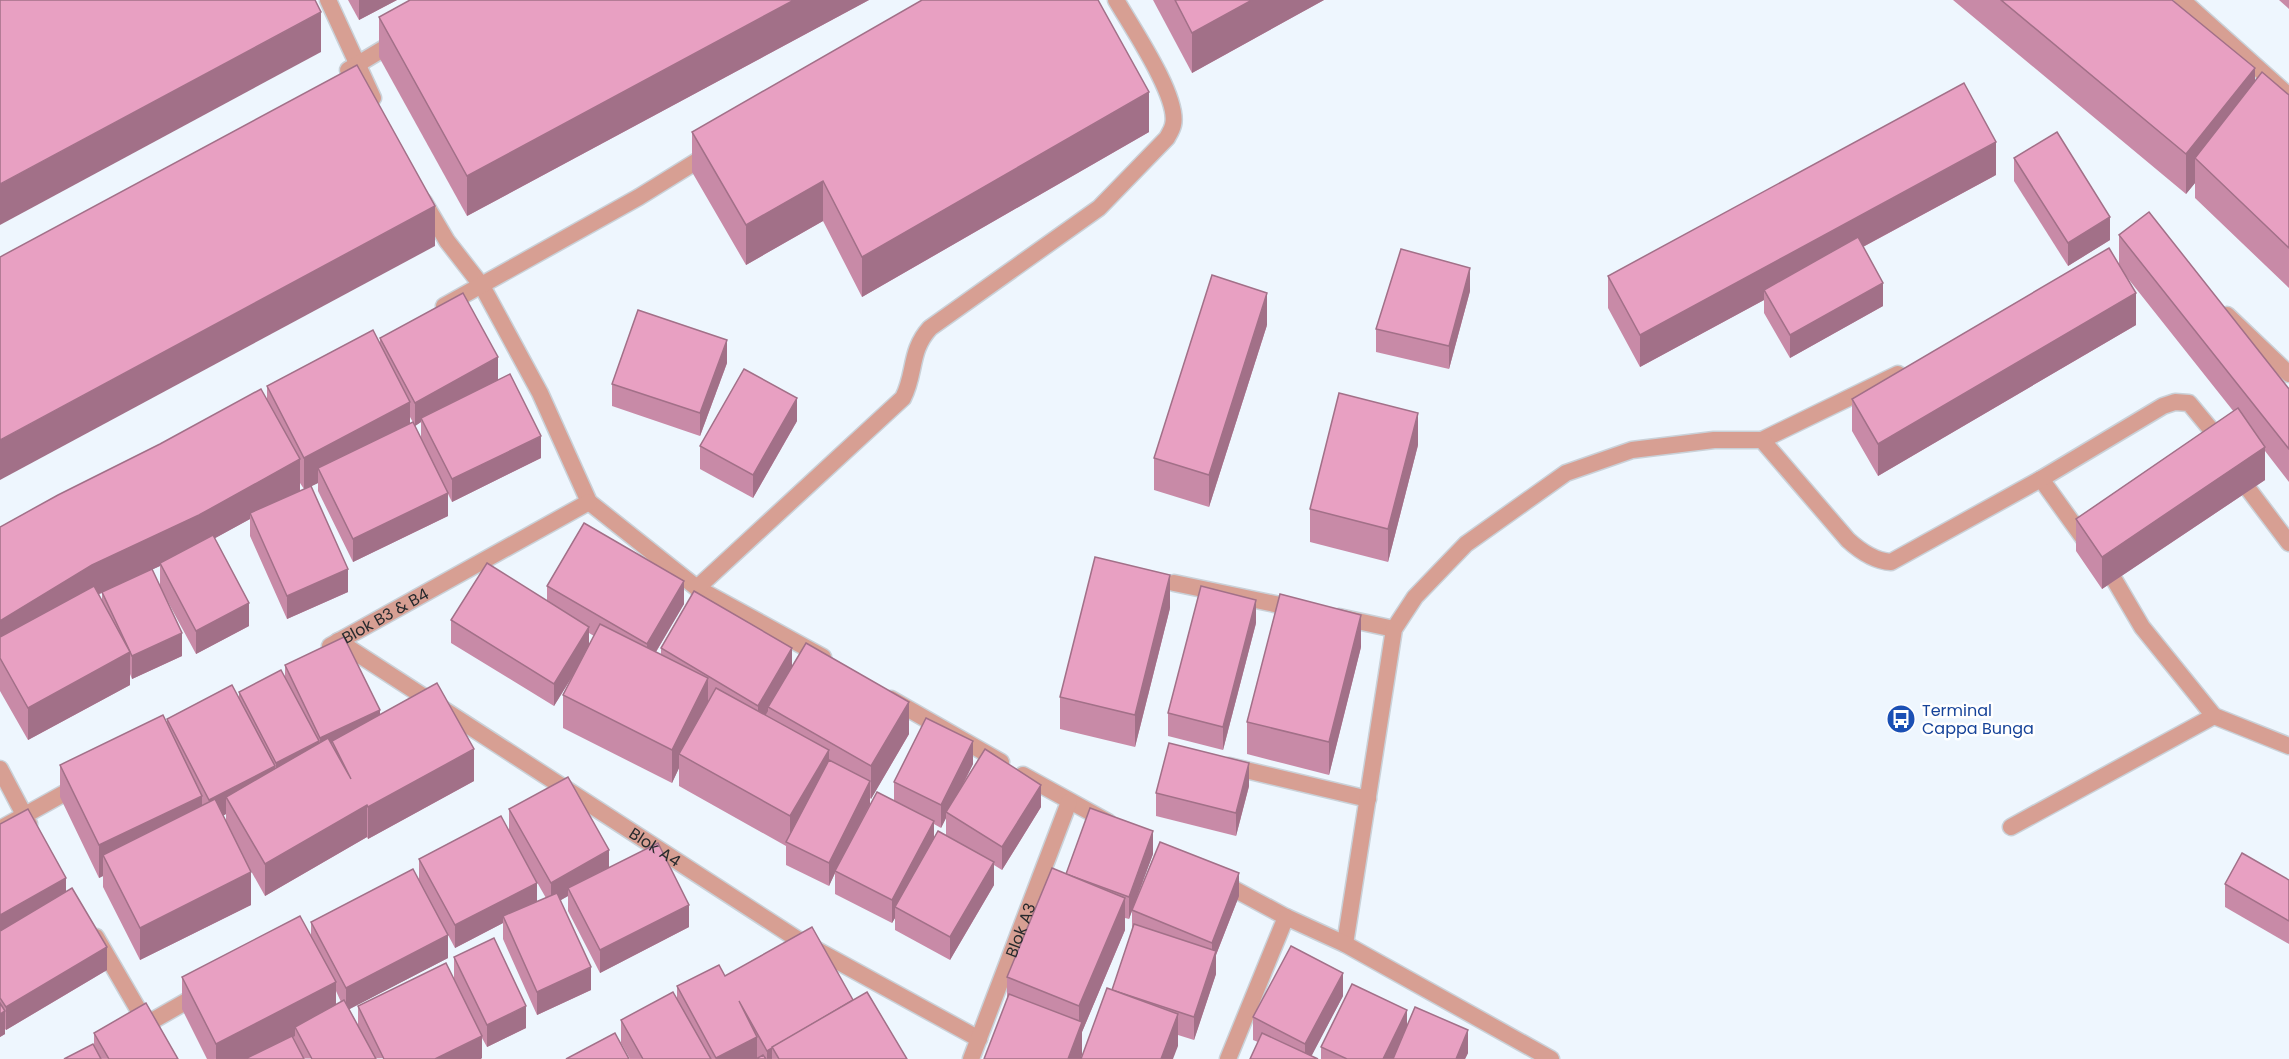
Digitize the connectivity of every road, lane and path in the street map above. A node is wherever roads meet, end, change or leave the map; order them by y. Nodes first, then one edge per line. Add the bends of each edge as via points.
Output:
1 (328, 0) edge
2 (1116, 0) edge
3 (2182, 0) edge
4 (408, 34) edge
5 (358, 63) junction
6 (338, 77) edge
7 (2289, 96) edge
8 (381, 116) edge
9 (728, 142) edge
10 (415, 187) edge
11 (482, 286) junction
12 (2216, 305) edge
13 (432, 313) edge
14 (1907, 369) edge
15 (2289, 374) edge
16 (1762, 440) junction
17 (2227, 449) edge
18 (2041, 479) junction
19 (2250, 490) dead end
20 (589, 502) junction
21 (2087, 543) edge
22 (2289, 543) edge
23 (2115, 581) dead end
24 (1174, 583) dead end
25 (697, 588) junction
26 (1394, 629) junction
27 (338, 641) junction
28 (317, 653) edge
29 (834, 664) edge
30 (875, 690) edge
31 (2214, 716) junction
32 (2289, 746) edge
33 (1217, 763) edge
34 (0, 769) edge
35 (97, 775) edge
36 (570, 791) junction
37 (1368, 799) junction
38 (1069, 802) junction
39 (550, 803) edge
40 (24, 816) junction
41 (2011, 827) dead end
42 (0, 829) edge
43 (1121, 829) edge
44 (36, 835) edge
45 (1204, 873) edge
46 (1286, 917) junction
47 (88, 925) edge
48 (797, 939) junction
49 (1345, 944) junction
50 (776, 951) edge
51 (216, 985) edge
52 (147, 1024) junction
53 (120, 1039) edge
54 (979, 1039) junction
55 (1529, 1054) edge
56 (167, 1059) edge
57 (971, 1059) edge
58 (1228, 1059) edge
59 (1551, 1059) edge

1 - 5 street
2 - 25 street via 1162,80 1172,106 1173,124 1167,138 1099,208 930,328 917,346 903,398
3 - 7 street
4 - 5 street
5 - 6 street
5 - 8 street
9 - 11 street
10 - 11 street via 447,241
11 - 13 street
11 - 20 street via 540,393
12 - 15 street
14 - 16 street
16 - 18 street via 1848,540 1860,551 1886,562 1899,559
16 - 26 street via 1714,440 1632,450 1566,473 1466,544 1415,597
17 - 18 street via 2192,405 2175,402
18 - 21 street
19 - 22 street
20 - 25 street
20 - 27 street, Blok B3 & B4
23 - 31 street via 2142,627
24 - 26 street
25 - 29 street
26 - 37 street
27 - 28 street, Blok B3 & B4
27 - 36 street, Blok A4
30 - 38 street
31 - 32 street
31 - 41 street
33 - 37 street
34 - 40 street
35 - 40 street
36 - 39 street
36 - 48 street, Blok A4
37 - 49 street
38 - 43 street
38 - 54 street, Blok A3
40 - 42 street
40 - 44 street
45 - 46 street
46 - 49 street
46 - 58 street
47 - 52 street
48 - 50 street
48 - 54 street, Blok A4
49 - 55 street
51 - 52 street
52 - 53 street
52 - 56 street
54 - 57 street, Blok A3
55 - 59 street

